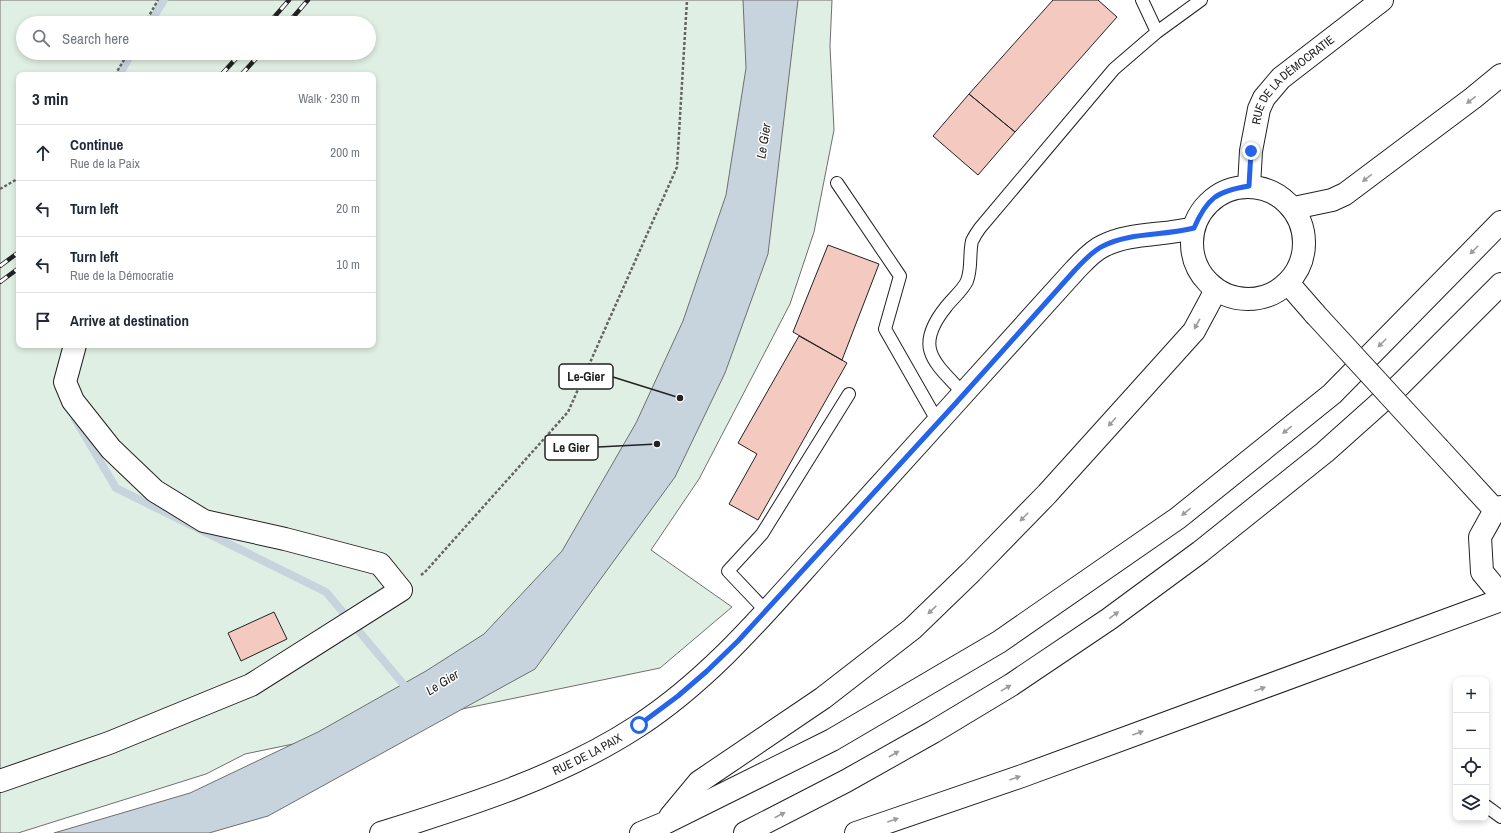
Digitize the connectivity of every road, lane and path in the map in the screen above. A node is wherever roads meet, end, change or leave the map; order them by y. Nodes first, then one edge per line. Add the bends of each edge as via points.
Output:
1 (158, 0) edge
2 (687, 0) edge
3 (1142, 0) edge
4 (1201, 0) edge
5 (1382, 0) edge
6 (149, 16) edge
7 (1156, 32) junction
8 (124, 60) edge
9 (117, 72) edge
10 (1501, 75) edge
11 (16, 180) edge
12 (837, 183) dead end
13 (1249, 186) junction
14 (0, 189) edge
15 (1294, 208) junction
16 (1501, 222) edge
17 (1194, 228) junction
18 (1288, 283) junction
19 (1501, 284) edge
20 (1216, 290) junction
21 (74, 348) edge
22 (849, 394) dead end
23 (964, 394) junction
24 (938, 422) junction
25 (1498, 509) edge
26 (401, 590) junction
27 (1501, 595) edge
28 (1501, 600) edge
29 (766, 611) junction
30 (0, 781) edge
31 (1489, 808) edge
32 (1501, 817) edge
33 (665, 823) junction
34 (382, 833) edge
35 (641, 833) edge
36 (745, 833) edge
37 (856, 833) edge

1 - 6 path
2 - 26 path via 677,167 568,412 425,572
3 - 7 lane
4 - 7 lane
5 - 13 main road, RUE DE LA DÉMOCRATIE via 1281,78 1264,98 1259,109 1251,151
7 - 23 lane via 1114,69 972,240 970,269 966,282 936,320 929,339 935,363
8 - 9 path
10 -> 15 main road via 1346,194 1332,200
11 - 14 path
12 - 24 lane via 900,276 884,329
13 - 15 main road via 1274,192
13 - 17 main road via 1231,189 1214,197 1201,211
15 - 18 main road via 1302,223 1304,255 1298,270
16 -> 33 main road via 1332,394 1178,518 999,642 832,740
17 - 20 main road via 1192,245 1195,262 1203,278
17 - 23 main road, RUE DE LA PAIX via 1116,241 1102,246 1075,270
18 - 20 main road via 1276,292 1246,300 1230,297
18 - 25 main road, bridge
36 -> 19 main road via 933,732 1010,685 1109,619 1200,552 1325,452 1400,385
20 -> 33 main road via 1194,331 1047,494 912,630 824,698 699,782
21 - 26 main road via 66,382 73,401 111,449 155,491 204,521 380,564
22 - 29 lane via 762,534 728,571
23 - 24 main road, RUE DE LA PAIX
24 - 29 main road, RUE DE LA PAIX
25 - 27 main road via 1480,537 1482,572
26 - 30 main road via 251,685 109,743
37 -> 28 main road via 1030,773
29 - 34 main road, RUE DE LA PAIX via 707,671 678,696 605,746 502,793
31 - 32 lane
33 - 35 main road

